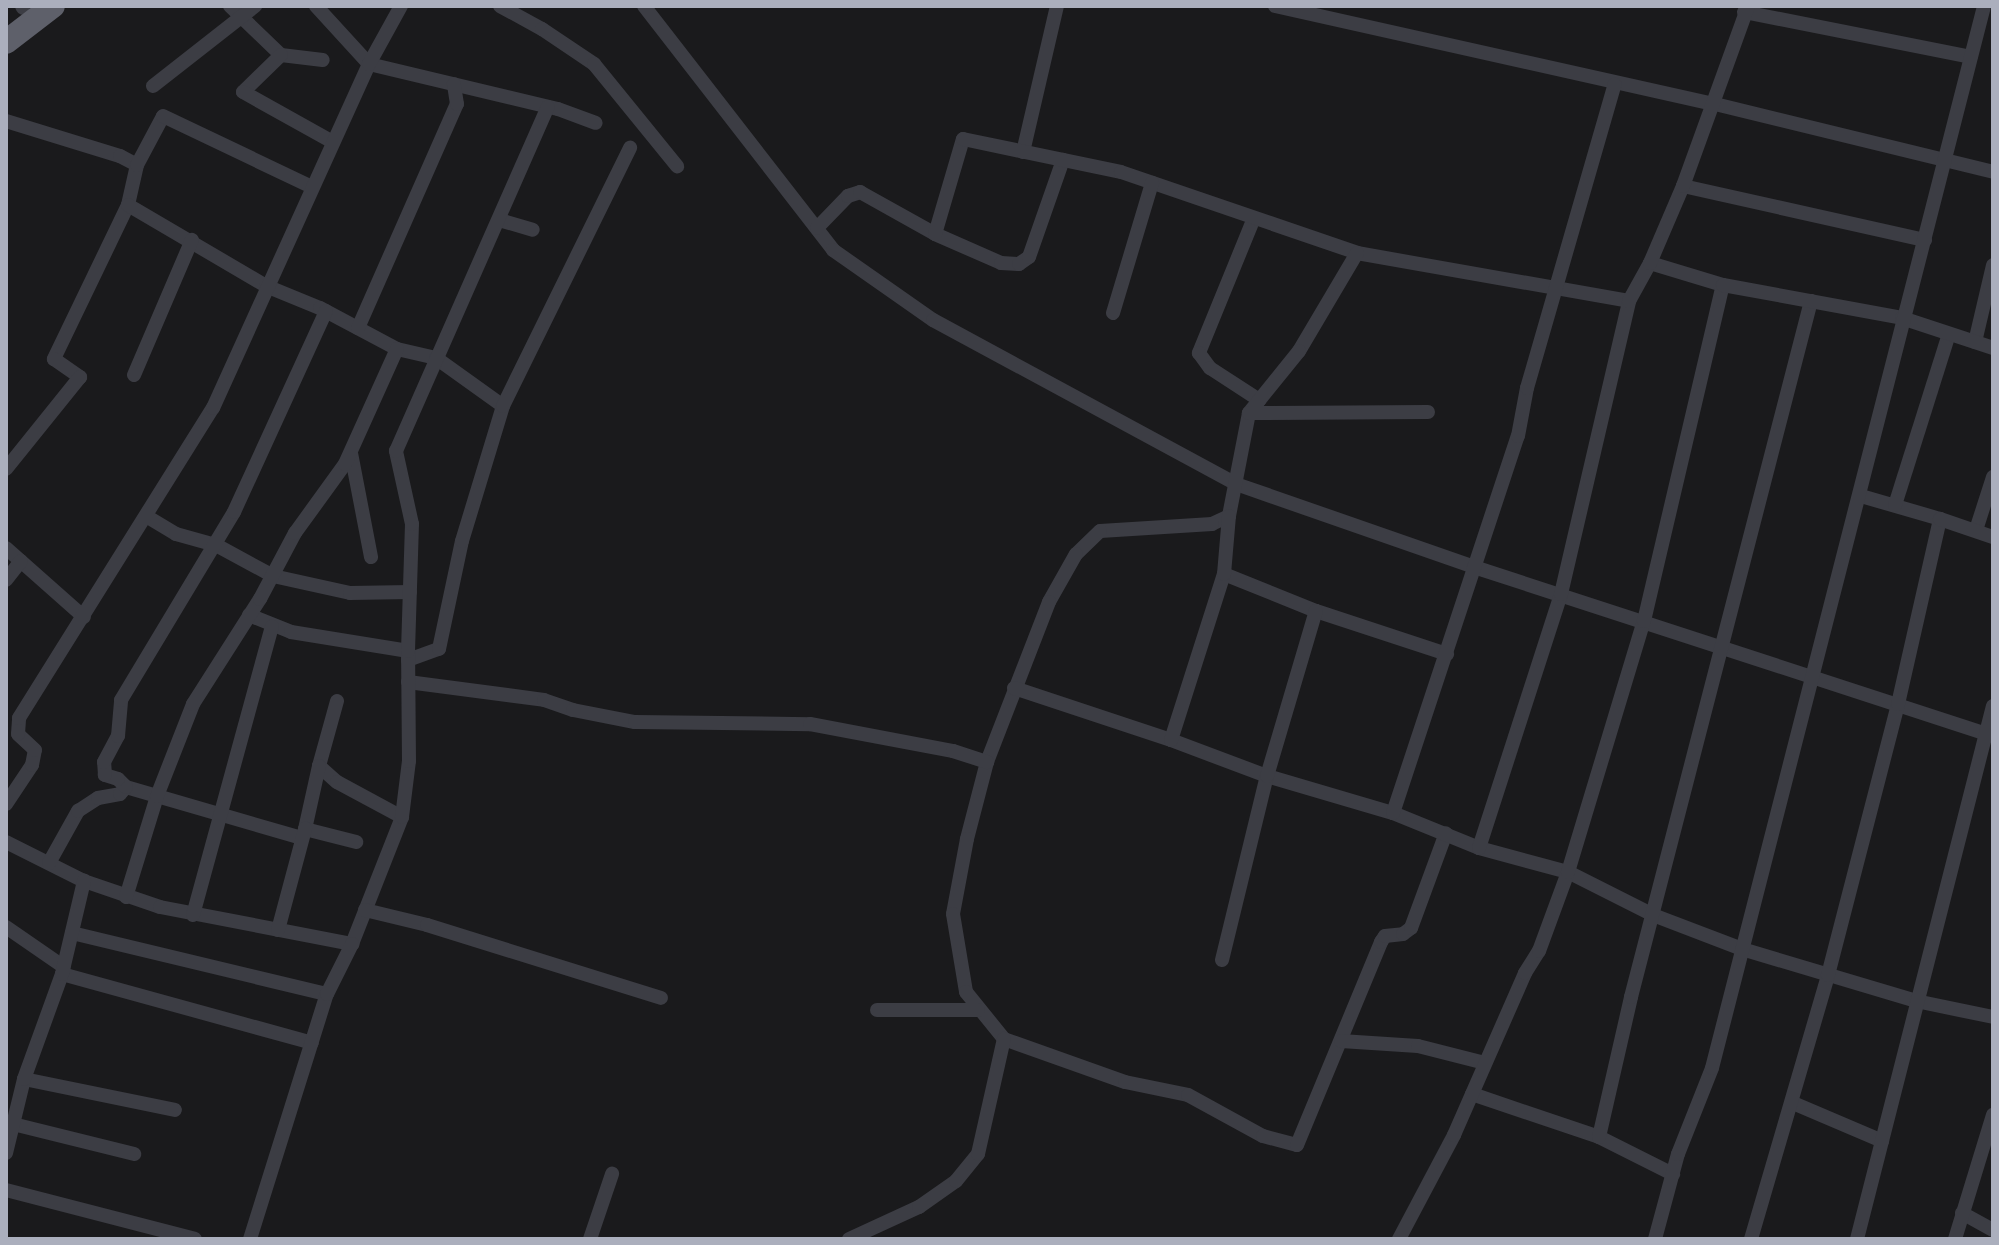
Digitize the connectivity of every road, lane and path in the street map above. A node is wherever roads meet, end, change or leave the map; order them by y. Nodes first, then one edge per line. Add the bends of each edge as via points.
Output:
1 (53, 6) edge
2 (230, 6) edge
3 (255, 6) edge
4 (316, 6) edge
5 (401, 6) edge
6 (500, 6) edge
7 (644, 6) edge
8 (1057, 6) edge
9 (1275, 6) edge
10 (1984, 6) edge
11 (1746, 9) edge
12 (241, 18) junction
13 (6, 42) edge
14 (281, 55) junction
15 (1971, 57) junction
16 (323, 60) dead end
17 (369, 64) junction
18 (454, 84) junction
19 (1615, 84) junction
20 (153, 86) dead end
21 (1715, 104) junction
22 (548, 107) junction
23 (6, 121) edge
24 (596, 123) dead end
25 (333, 142) junction
26 (630, 148) dead end
27 (1023, 152) junction
28 (1063, 160) junction
29 (1944, 162) junction
30 (137, 165) junction
31 (677, 166) dead end
32 (1993, 172) edge
33 (1152, 183) junction
34 (1683, 186) junction
35 (312, 187) junction
36 (128, 205) junction
37 (1254, 218) junction
38 (499, 220) junction
39 (817, 228) junction
40 (533, 230) dead end
41 (935, 234) junction
42 (192, 240) junction
43 (1925, 240) junction
44 (1357, 253) junction
45 (1650, 263) junction
46 (1993, 265) edge
47 (1723, 285) junction
48 (266, 286) junction
49 (1555, 290) junction
50 (1629, 301) junction
51 (1811, 301) junction
52 (326, 311) junction
53 (1113, 313) dead end
54 (1902, 318) junction
55 (358, 328) junction
56 (1949, 334) junction
57 (1975, 342) junction
58 (1993, 348) edge
59 (397, 349) junction
60 (436, 358) junction
61 (134, 375) dead end
62 (1259, 400) junction
63 (503, 406) junction
64 (1428, 412) dead end
65 (1249, 413) junction
66 (351, 453) junction
67 (6, 469) edge
68 (1993, 477) edge
69 (1236, 484) junction
70 (1861, 496) junction
71 (1895, 505) junction
72 (146, 516) junction
73 (1229, 516) junction
74 (1940, 519) junction
75 (1976, 530) junction
76 (1993, 537) edge
77 (216, 545) junction
78 (6, 548) edge
79 (371, 557) dead end
80 (21, 561) junction
81 (1474, 567) junction
82 (1224, 574) junction
83 (273, 576) junction
84 (6, 580) edge
85 (410, 592) junction
86 (1561, 594) junction
87 (1316, 611) junction
88 (249, 615) junction
89 (84, 617) junction
90 (1644, 621) junction
91 (272, 627) junction
92 (1722, 646) junction
93 (1447, 654) junction
94 (408, 656) junction
95 (1812, 677) junction
96 (408, 682) junction
97 (1014, 688) junction
98 (337, 701) dead end
99 (1898, 704) junction
100 (1993, 706) edge
101 (1990, 735) edge
102 (1171, 740) junction
103 (987, 762) junction
104 (319, 766) junction
105 (1267, 776) junction
106 (126, 787) junction
107 (157, 796) junction
108 (6, 804) edge
109 (1393, 813) junction
110 (219, 816) junction
111 (402, 817) junction
112 (304, 833) junction
113 (1446, 833) junction
114 (6, 842) edge
115 (356, 842) dead end
116 (1479, 848) junction
117 (49, 863) junction
118 (1568, 872) junction
119 (84, 881) junction
120 (126, 897) junction
121 (365, 910) junction
122 (193, 915) junction
123 (1653, 915) junction
124 (6, 927) edge
125 (278, 930) junction
126 (72, 933) junction
127 (352, 944) junction
128 (1742, 949) junction
129 (1222, 960) dead end
130 (63, 970) junction
131 (1828, 975) junction
132 (327, 994) junction
133 (661, 998) dead end
134 (1916, 1001) junction
135 (877, 1010) dead end
136 (978, 1010) junction
137 (1993, 1017) edge
138 (1004, 1039) junction
139 (1341, 1041) junction
140 (312, 1043) junction
141 (1485, 1063) junction
142 (24, 1079) junction
143 (1472, 1094) junction
144 (1793, 1103) junction
145 (175, 1110) dead end
146 (1993, 1115) edge
147 (10, 1132) edge
148 (1599, 1137) junction
149 (1882, 1141) junction
150 (6, 1153) edge
151 (134, 1154) dead end
152 (612, 1174) dead end
153 (1673, 1174) junction
154 (6, 1190) edge
155 (1962, 1213) junction
156 (1993, 1230) edge
157 (195, 1239) edge
158 (250, 1239) edge
159 (590, 1239) edge
160 (849, 1239) edge
161 (1399, 1239) edge
162 (1655, 1239) edge
163 (1751, 1239) edge
164 (1857, 1239) edge
165 (1955, 1239) edge

1 - 13 highway
2 - 12 street
3 - 12 street
4 - 17 street
5 - 17 street
6 - 31 street via 594,64
7 - 39 street
8 - 27 street
9 - 19 street
10 - 15 street
11 - 15 street
11 - 21 street
12 - 14 street
12 - 20 street
14 - 16 street
14 - 25 street via 243,92
15 - 29 street
17 - 18 street
17 - 25 street
18 - 22 street
18 - 55 street via 457,104
19 - 21 street
19 - 49 street
21 - 29 street
21 - 34 street
22 - 24 street
22 - 38 street
23 - 30 street
25 - 35 street
26 - 63 street
27 - 28 street
27 - 41 street via 963,139
28 - 33 street
28 - 41 street via 1025,261 1008,265
29 - 32 street
29 - 43 street
30 - 35 street via 163,116
30 - 36 street
33 - 37 street
33 - 53 street
34 - 43 street
34 - 45 street
35 - 48 street
36 - 42 street
36 - 67 street via 54,359 80,377
37 - 44 street
37 - 62 street via 1199,353 1210,368
38 - 40 street
38 - 60 street
39 - 41 street via 848,196 860,192
39 - 69 street via 833,250 933,320
42 - 48 street
42 - 61 street
43 - 54 street
44 - 49 street
44 - 62 street via 1299,351
45 - 47 street
45 - 50 street
46 - 57 street
47 - 51 street
47 - 90 street
48 - 52 street
48 - 72 street via 213,408
49 - 50 street
49 - 81 street via 1518,436
50 - 86 street
51 - 54 street
51 - 92 street
52 - 55 street
52 - 77 street
54 - 56 street
54 - 70 street
55 - 59 street
56 - 57 street
56 - 71 street
57 - 58 street
59 - 60 street
59 - 66 street
60 - 63 street
60 - 85 street via 396,451 412,524
62 - 65 street
63 - 94 street via 462,541 439,649
64 - 65 street
65 - 69 street
66 - 79 street
66 - 83 street via 295,533
68 - 75 street
69 - 73 street
69 - 81 street
70 - 71 street
70 - 95 street
71 - 74 street
72 - 77 street via 176,534
72 - 89 street
73 - 82 street
73 - 97 street via 1212,524 1100,531 1076,554 1049,602
74 - 75 street
74 - 99 street
75 - 76 street
77 - 83 street
77 - 106 street via 121,700 118,736 104,762 105,775
78 - 80 street
80 - 84 street
80 - 89 street
81 - 86 street
81 - 93 street
82 - 87 street
82 - 102 street
83 - 85 street via 350,593
83 - 88 street
85 - 94 street
86 - 90 street
86 - 116 street
87 - 93 street
87 - 105 street
88 - 91 street
88 - 107 street via 193,704
89 - 108 street via 19,718 18,734 35,750 32,765
90 - 92 street
90 - 118 street
91 - 94 street
91 - 110 street
92 - 95 street
92 - 123 street
93 - 109 street
94 - 96 street
95 - 99 street
95 - 128 street
96 - 103 street via 544,700 635,722 810,724
96 - 111 street via 409,761
97 - 102 street
97 - 103 street
98 - 104 street
99 - 101 street
99 - 131 street
100 - 101 street
101 - 134 street
102 - 105 street
103 - 136 street via 953,914 966,992
104 - 111 street via 337,782
104 - 112 street
105 - 109 street
105 - 129 street
106 - 107 street
106 - 117 street via 78,811
107 - 110 street
107 - 120 street
109 - 113 street
110 - 112 street
110 - 122 street
111 - 121 street
112 - 115 street
112 - 125 street
113 - 116 street
113 - 139 street via 1411,928 1381,942
114 - 117 street
116 - 118 street
117 - 119 street
118 - 123 street
118 - 141 street via 1539,951
119 - 120 street
119 - 126 street
120 - 122 street
121 - 127 street
121 - 133 street
122 - 125 street
123 - 128 street
123 - 148 street
124 - 130 street
125 - 127 street
126 - 130 street
126 - 132 street
127 - 132 street
128 - 131 street
128 - 153 street via 1712,1068
130 - 140 street
130 - 142 street
131 - 134 street
131 - 144 street
132 - 140 street
134 - 137 street
134 - 149 street
135 - 136 street
136 - 138 street
138 - 139 street via 1125,1082 1188,1095 1263,1136 1297,1145
138 - 160 street via 978,1154 956,1181 919,1207
139 - 141 street via 1418,1046
140 - 158 street
141 - 143 street
142 - 145 street
142 - 147 street
143 - 148 street
143 - 161 street
144 - 149 street
144 - 163 street
146 - 155 street
147 - 150 street
147 - 151 street
148 - 153 street
149 - 164 street
152 - 159 street
153 - 162 street
154 - 157 street
155 - 156 street
155 - 165 street

